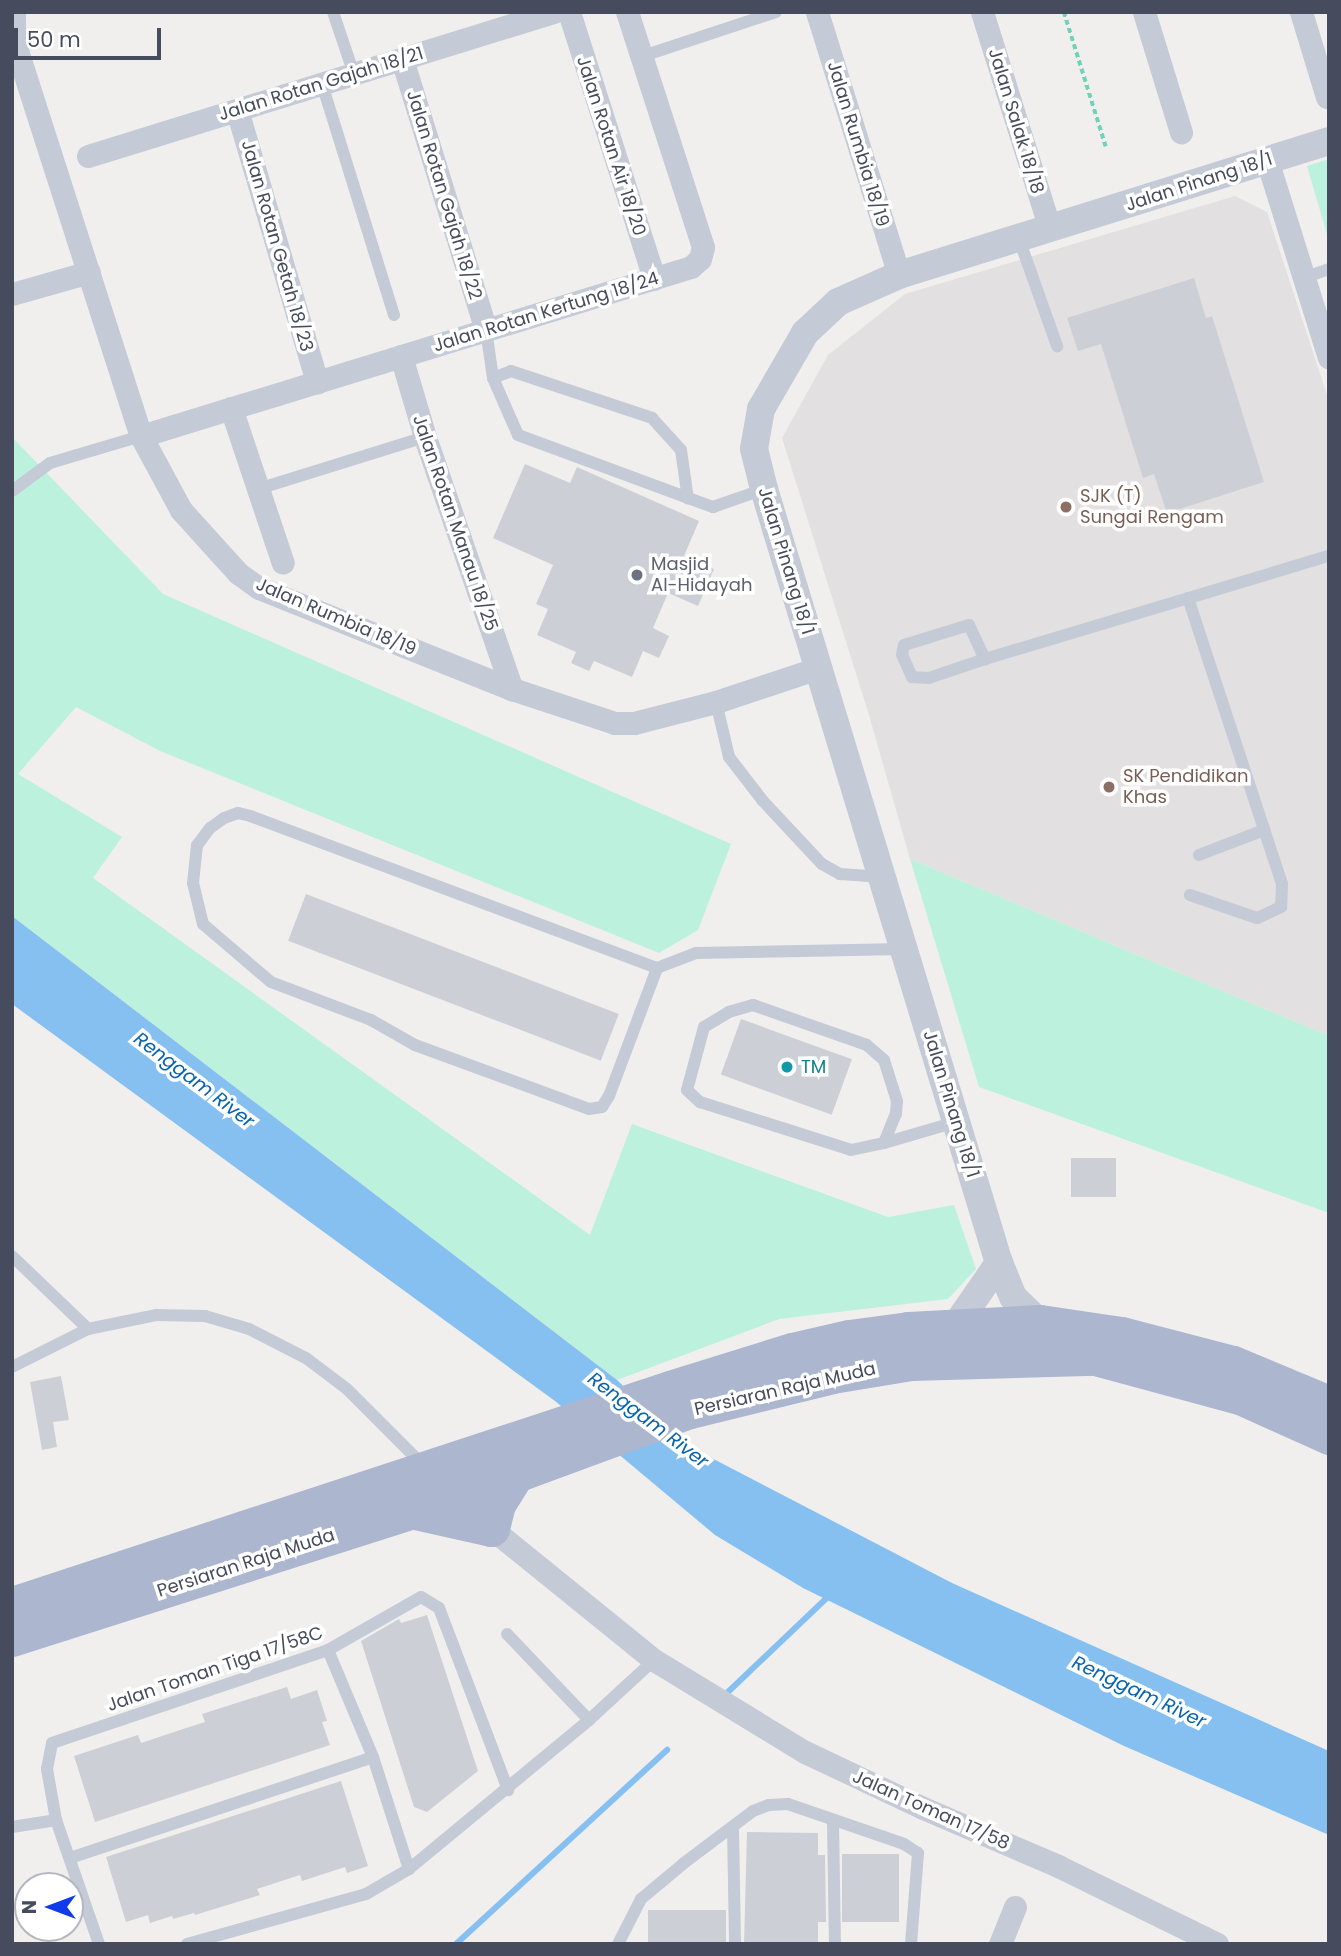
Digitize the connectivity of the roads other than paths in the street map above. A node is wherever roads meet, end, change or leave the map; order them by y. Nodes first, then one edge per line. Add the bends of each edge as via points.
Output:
1 (14, 12) edge
2 (333, 12) edge
3 (554, 12) edge
4 (569, 12) edge
5 (627, 12) edge
6 (776, 12) edge
7 (817, 12) edge
8 (982, 12) edge
9 (1144, 12) edge
10 (1301, 12) edge
11 (643, 56) junction
12 (402, 59) junction
13 (354, 74) junction
14 (322, 84) junction
15 (1327, 97) edge
16 (237, 110) junction
17 (1181, 132) dead end
18 (1329, 141) edge
19 (88, 156) dead end
20 (1267, 160) junction
21 (1050, 229) junction
22 (1019, 239) junction
23 (1329, 269) edge
24 (89, 272) junction
25 (899, 275) junction
26 (1303, 278) junction
27 (654, 279) junction
28 (12, 294) edge
29 (394, 315) dead end
30 (486, 330) junction
31 (1057, 346) dead end
32 (401, 356) junction
33 (1329, 358) edge
34 (493, 378) junction
35 (317, 382) junction
36 (231, 408) junction
37 (142, 436) junction
38 (425, 437) junction
39 (258, 489) junction
40 (764, 489) junction
41 (12, 491) edge
42 (688, 499) junction
43 (1329, 556) edge
44 (282, 563) dead end
45 (1188, 598) junction
46 (985, 659) junction
47 (818, 668) junction
48 (512, 689) junction
49 (716, 702) junction
50 (1264, 830) junction
51 (1199, 855) dead end
52 (882, 877) junction
53 (1190, 895) dead end
54 (904, 949) junction
55 (657, 968) junction
56 (956, 1122) junction
57 (884, 1143) junction
58 (12, 1256) edge
59 (999, 1264) junction
60 (1040, 1323) junction
61 (954, 1328) junction
62 (88, 1329) junction
63 (12, 1367) edge
64 (680, 1400) junction
65 (1329, 1404) edge
66 (576, 1434) junction
67 (1329, 1436) edge
68 (426, 1468) junction
69 (516, 1473) junction
70 (453, 1497) junction
71 (410, 1510) junction
72 (491, 1528) junction
73 (12, 1605) edge
74 (507, 1633) dead end
75 (12, 1638) edge
76 (328, 1650) junction
77 (653, 1660) junction
78 (590, 1720) junction
79 (373, 1757) junction
80 (508, 1790) junction
81 (56, 1820) junction
82 (833, 1820) junction
83 (12, 1827) edge
84 (733, 1827) junction
85 (70, 1858) junction
86 (409, 1869) junction
87 (1016, 1907) dead end
88 (99, 1944) edge
89 (187, 1944) edge
90 (618, 1944) edge
91 (735, 1944) edge
92 (835, 1944) edge
93 (911, 1944) edge
94 (1000, 1944) edge
95 (1217, 1944) edge

1 - 24 street, Jalan Rumbia 18/19 via 14,40
2 - 13 lane
3 - 12 street, Jalan Rotan Gajah 18/21
4 - 27 street, Jalan Rotan Air 18/20
5 - 11 street, Jalan Rotan Kertung 18/24
6 - 11 lane
7 - 25 street, Jalan Rumbia 18/19
8 - 21 street, Jalan Salak 18/18
9 - 17 street
10 - 15 street
11 - 27 street, Jalan Rotan Kertung 18/24 via 703,247 700,259 691,267
12 - 13 street, Jalan Rotan Gajah 18/21
12 - 30 street, Jalan Rotan Gajah 18/22
13 - 14 street, Jalan Rotan Gajah 18/21
14 - 16 street, Jalan Rotan Gajah 18/21
14 - 29 lane
16 - 19 street, Jalan Rotan Gajah 18/21
16 - 35 street, Jalan Rotan Getah 18/23
18 - 20 street, Jalan Pinang 18/1
20 - 21 street, Jalan Pinang 18/1
20 - 26 street
21 - 22 street, Jalan Pinang 18/1
22 - 25 street, Jalan Pinang 18/1
22 - 31 lane
23 - 26 lane
24 - 28 street
24 - 37 street, Jalan Rumbia 18/19
25 - 40 street, Jalan Pinang 18/1 via 838,302 805,334 761,409 754,449
26 - 33 street
27 - 30 street, Jalan Rotan Kertung 18/24
30 - 32 street, Jalan Rotan Kertung 18/24
30 - 34 lane
32 - 35 street, Jalan Rotan Kertung 18/24
32 - 38 street, Jalan Rotan Manau 18/25
34 - 42 lane via 518,435
34 - 42 lane via 511,371 652,418 681,450
35 - 36 street, Jalan Rotan Kertung 18/24
36 - 37 street, Jalan Rotan Kertung 18/24
36 - 39 street
37 - 41 lane via 50,463
37 - 48 street, Jalan Rumbia 18/19 via 181,510 238,573 259,588
38 - 39 lane
38 - 48 street, Jalan Rotan Manau 18/25
39 - 44 street
40 - 42 lane via 713,508
40 - 47 street, Jalan Pinang 18/1
43 - 45 lane
45 - 46 lane
45 - 50 lane
46 - 46 lane via 920,679 912,677 902,655 904,645 969,625
47 - 49 street, Jalan Rumbia 18/19
47 - 52 street, Jalan Pinang 18/1
48 - 49 street, Jalan Rumbia 18/19 via 624,724
49 - 52 lane via 729,757 822,864 840,874
50 - 51 lane
50 - 53 lane via 1282,884 1281,907 1257,918
52 - 54 street, Jalan Pinang 18/1
54 - 55 lane via 696,953
54 - 56 street, Jalan Pinang 18/1
55 - 55 lane via 251,816 238,813 224,818 197,845 193,883 203,924 271,982 370,1020 415,1045 590,1109 602,1107 609,1096
56 - 57 lane
56 - 59 street, Jalan Pinang 18/1
57 - 57 lane via 850,1150 700,1102 687,1090 704,1027 753,1005 867,1045 884,1060 897,1101
58 - 62 lane
59 - 60 street, Jalan Pinang 18/1 via 1013,1297
59 - 61 street
60 - 61 main road, Persiaran Raja Muda
60 - 65 main road, Persiaran Raja Muda via 1121,1335 1233,1364
61 - 64 main road, Persiaran Raja Muda via 849,1338 792,1351
62 - 63 lane
62 - 68 lane via 156,1315 205,1316 249,1329 306,1358 346,1389
64 - 66 main road, Persiaran Raja Muda
64 - 67 main road, Persiaran Raja Muda via 911,1362 1095,1357 1240,1396
66 - 68 main road, Persiaran Raja Muda
66 - 69 main road, Persiaran Raja Muda
68 - 70 street, Jalan Toman 17/58
68 - 73 main road, Persiaran Raja Muda
69 - 70 main road, Persiaran Raja Muda
69 - 72 main road via 497,1504
70 - 71 main road, Persiaran Raja Muda
70 - 72 street, Jalan Toman 17/58
71 - 72 main road
71 - 75 main road, Persiaran Raja Muda
72 - 77 street, Jalan Toman 17/58
74 - 78 lane
76 - 79 lane
76 - 80 lane, Jalan Toman Tiga 17/58C via 421,1597 439,1608
76 - 81 lane, Jalan Toman Tiga 17/58C via 52,1743 47,1769
77 - 78 lane
77 - 95 street, Jalan Toman 17/58 via 805,1752 1058,1866
78 - 80 lane
79 - 85 lane
79 - 86 lane
80 - 86 lane
81 - 83 lane
81 - 85 lane
82 - 84 lane via 788,1804 769,1805
82 - 92 lane
82 - 93 lane via 918,1853
84 - 90 lane via 641,1899
84 - 91 lane
85 - 88 lane
86 - 89 lane via 366,1894
87 - 94 street

